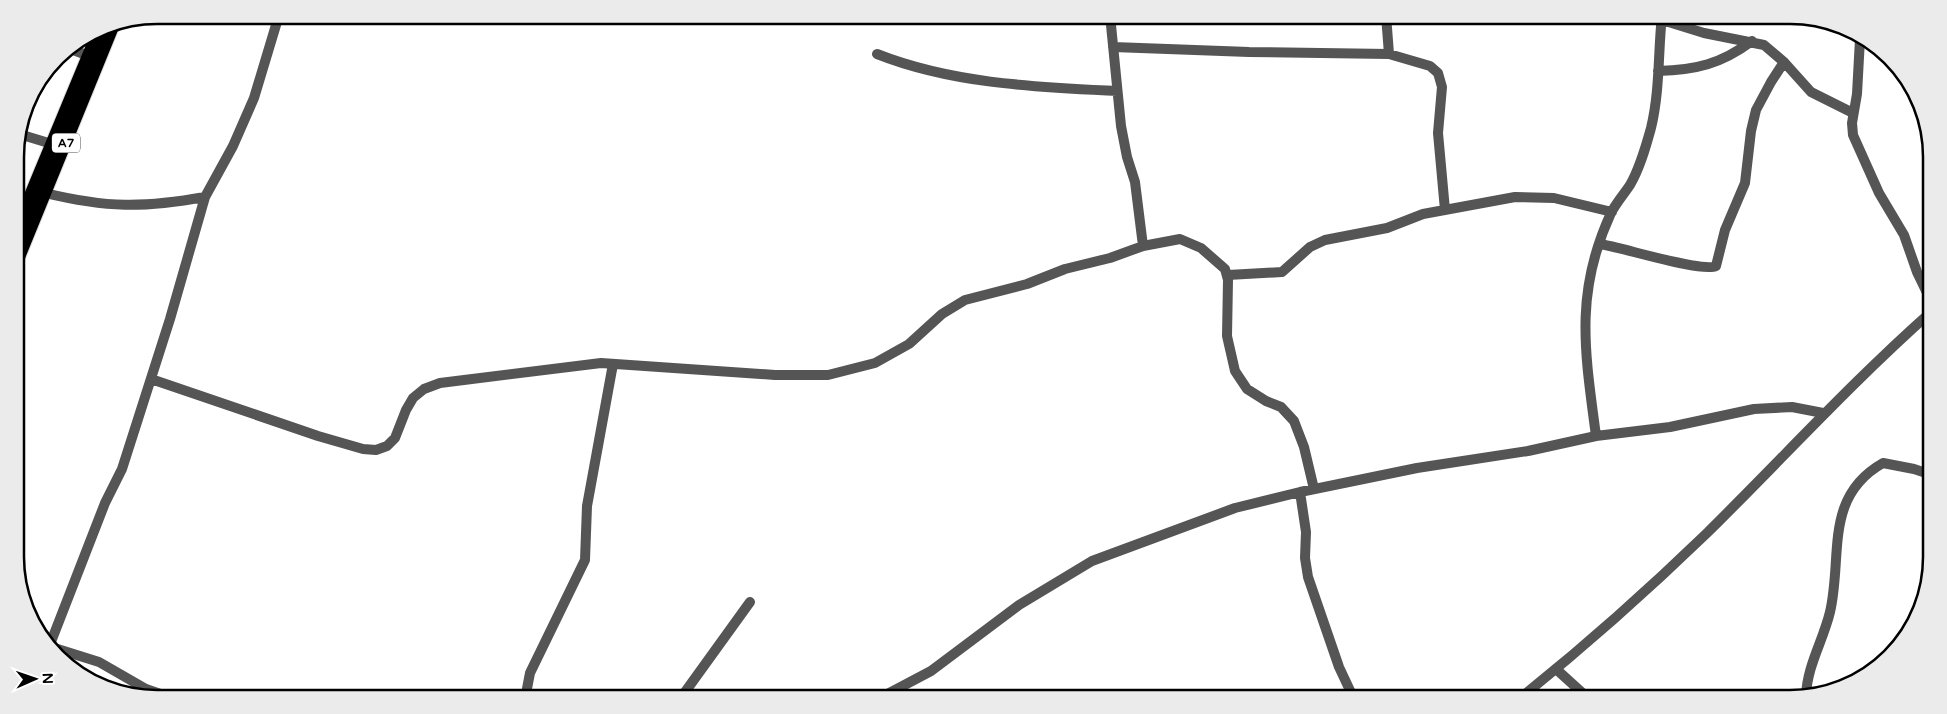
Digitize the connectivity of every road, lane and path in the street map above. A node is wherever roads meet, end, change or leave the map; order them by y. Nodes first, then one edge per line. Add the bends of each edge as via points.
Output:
1 (276, 24) edge
2 (1111, 24) edge
3 (1387, 24) edge
4 (1662, 24) edge
5 (1678, 24) edge
6 (109, 33) edge
7 (96, 39) edge
8 (1752, 41) junction
9 (1860, 43) edge
10 (1113, 47) junction
11 (76, 51) edge
12 (877, 54) dead end
13 (1389, 54) junction
14 (88, 56) junction
15 (1784, 62) junction
16 (1658, 71) junction
17 (1117, 91) junction
18 (1854, 113) junction
19 (26, 136) edge
20 (52, 144) junction
21 (45, 193) junction
22 (206, 197) junction
23 (1445, 210) junction
24 (24, 212) edge
25 (1612, 212) junction
26 (24, 243) edge
27 (1600, 244) junction
28 (1144, 246) junction
29 (1228, 275) junction
30 (1923, 284) edge
31 (1923, 319) edge
32 (613, 364) junction
33 (151, 379) junction
34 (1823, 413) junction
35 (1596, 436) junction
36 (1923, 472) edge
37 (1314, 489) junction
38 (1300, 492) junction
39 (750, 602) dead end
40 (52, 639) edge
41 (63, 651) edge
42 (1556, 669) junction
43 (147, 689) edge
44 (1807, 689) edge
45 (527, 690) edge
46 (686, 690) edge
47 (896, 690) edge
48 (1350, 690) edge
49 (1530, 690) edge
50 (1579, 690) edge

1 - 22 street via 254,98
2 - 10 street
3 - 13 street
4 - 16 street
5 - 8 street via 1704,34
6 - 21 highway, A7
7 - 14 highway, A7
8 - 15 street via 1764,45
8 - 16 street via 1711,64 1694,69
9 - 18 street
10 - 13 street
10 - 17 street
11 - 14 street
12 - 17 street via 900,63 970,79
13 - 23 street via 1414,60 1438,73 1442,87 1438,133
14 - 20 highway, A7
15 - 18 street via 1811,92
15 - 27 street via 1756,110 1745,184 1725,230 1716,266 1704,268
16 - 25 street via 1656,106 1646,147 1631,183
17 - 28 street
18 - 30 street via 1853,135 1858,149 1904,235
19 - 20 street
20 - 24 highway, A7
21 - 22 street via 83,202 127,206
21 - 26 highway, A7
22 - 33 street
23 - 25 street via 1537,196
23 - 29 street via 1423,214 1387,228 1325,240 1310,247 1282,272
25 - 27 street
27 - 35 street via 1591,268 1584,333
28 - 29 street via 1186,240 1201,248
28 - 32 street via 1065,269 1027,284 965,300 942,314 909,344 875,363 828,375 774,375
29 - 37 street via 1227,336 1235,370 1247,389 1266,402 1281,407 1294,420
31 - 34 street
32 - 33 street via 440,383 424,389 413,398 395,438 376,450 318,436
32 - 45 street via 588,506 586,560 530,673
33 - 40 street via 122,469 105,503
34 - 35 street via 1792,407 1754,409 1670,427
34 - 42 street via 1707,532
35 - 37 street
36 - 44 street via 1883,463 1863,478 1846,502 1835,554 1834,594 1822,638 1812,660
37 - 38 street
38 - 47 street via 1235,508 1092,561 1019,605 931,672
38 - 48 street via 1308,577
39 - 46 street
41 - 43 street via 99,662
42 - 49 street
42 - 50 street

